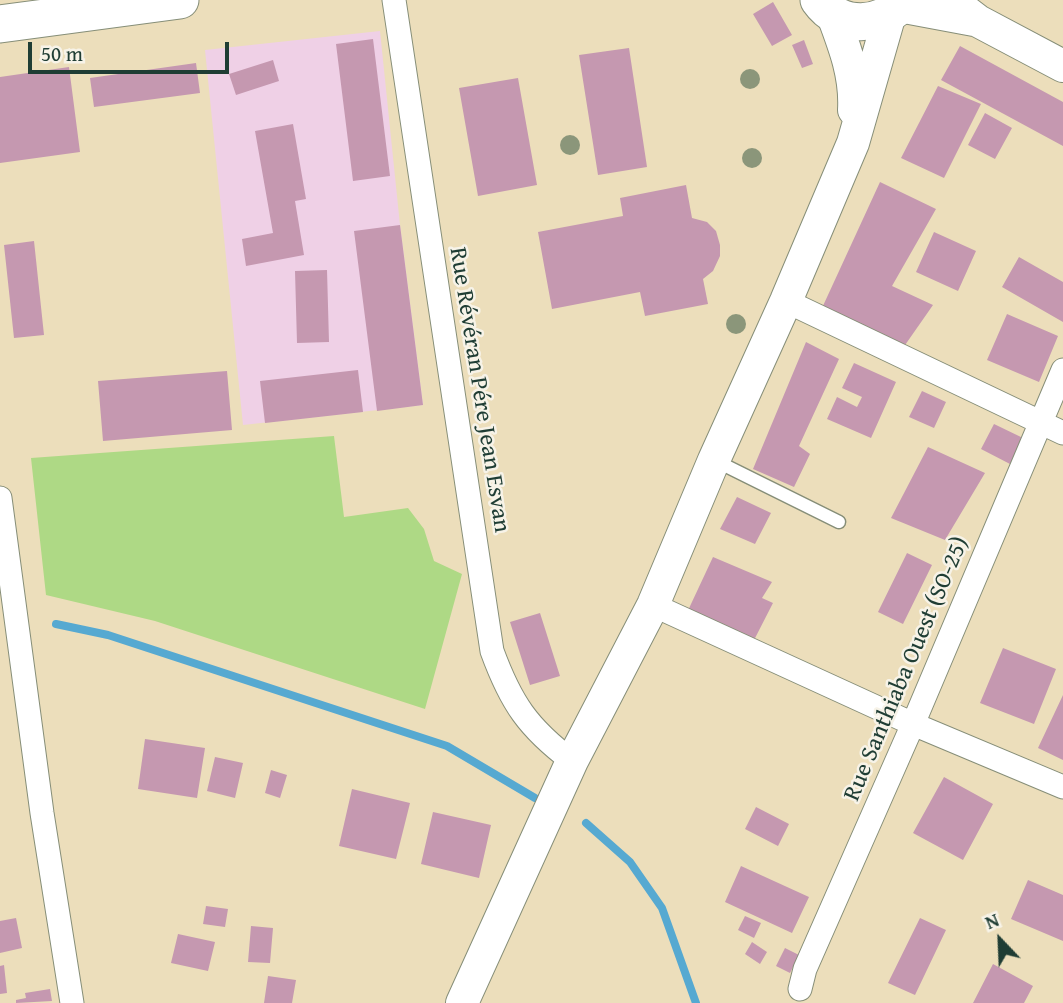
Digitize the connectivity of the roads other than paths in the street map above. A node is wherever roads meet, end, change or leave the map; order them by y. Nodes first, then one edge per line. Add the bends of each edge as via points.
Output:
1 (180, 0) edge
2 (394, 0) edge
3 (951, 0) edge
4 (826, 6) edge
5 (898, 7) edge
6 (978, 21) junction
7 (0, 24) edge
8 (1063, 66) edge
9 (853, 143) junction
10 (786, 301) junction
11 (1063, 370) edge
12 (1040, 423) junction
13 (1063, 433) edge
14 (713, 460) junction
15 (0, 498) edge
16 (839, 522) dead end
17 (653, 605) junction
18 (913, 724) junction
19 (572, 761) junction
20 (1063, 787) edge
21 (800, 989) dead end
22 (72, 1003) edge
23 (462, 1003) edge

1 - 7 main road
2 - 19 street, Rue Révéran Pére Jean Esvan via 492,651 518,709 546,741
3 - 6 main road
4 - 5 main road via 854,22 879,19
4 - 9 main road via 852,72
5 - 6 main road
5 - 9 main road
6 - 8 main road
9 - 10 main road
10 - 12 street
10 - 14 main road
11 - 12 street, Rue Santhiaba Ouest (SO-25)
12 - 13 street
12 - 18 street, Rue Santhiaba Ouest (SO-25)
14 - 16 lane
14 - 17 main road
15 - 22 street via 41,813
17 - 18 street
17 - 19 main road
18 - 20 street
18 - 21 street, Rue Santhiaba Ouest (SO-25)
19 - 23 main road

